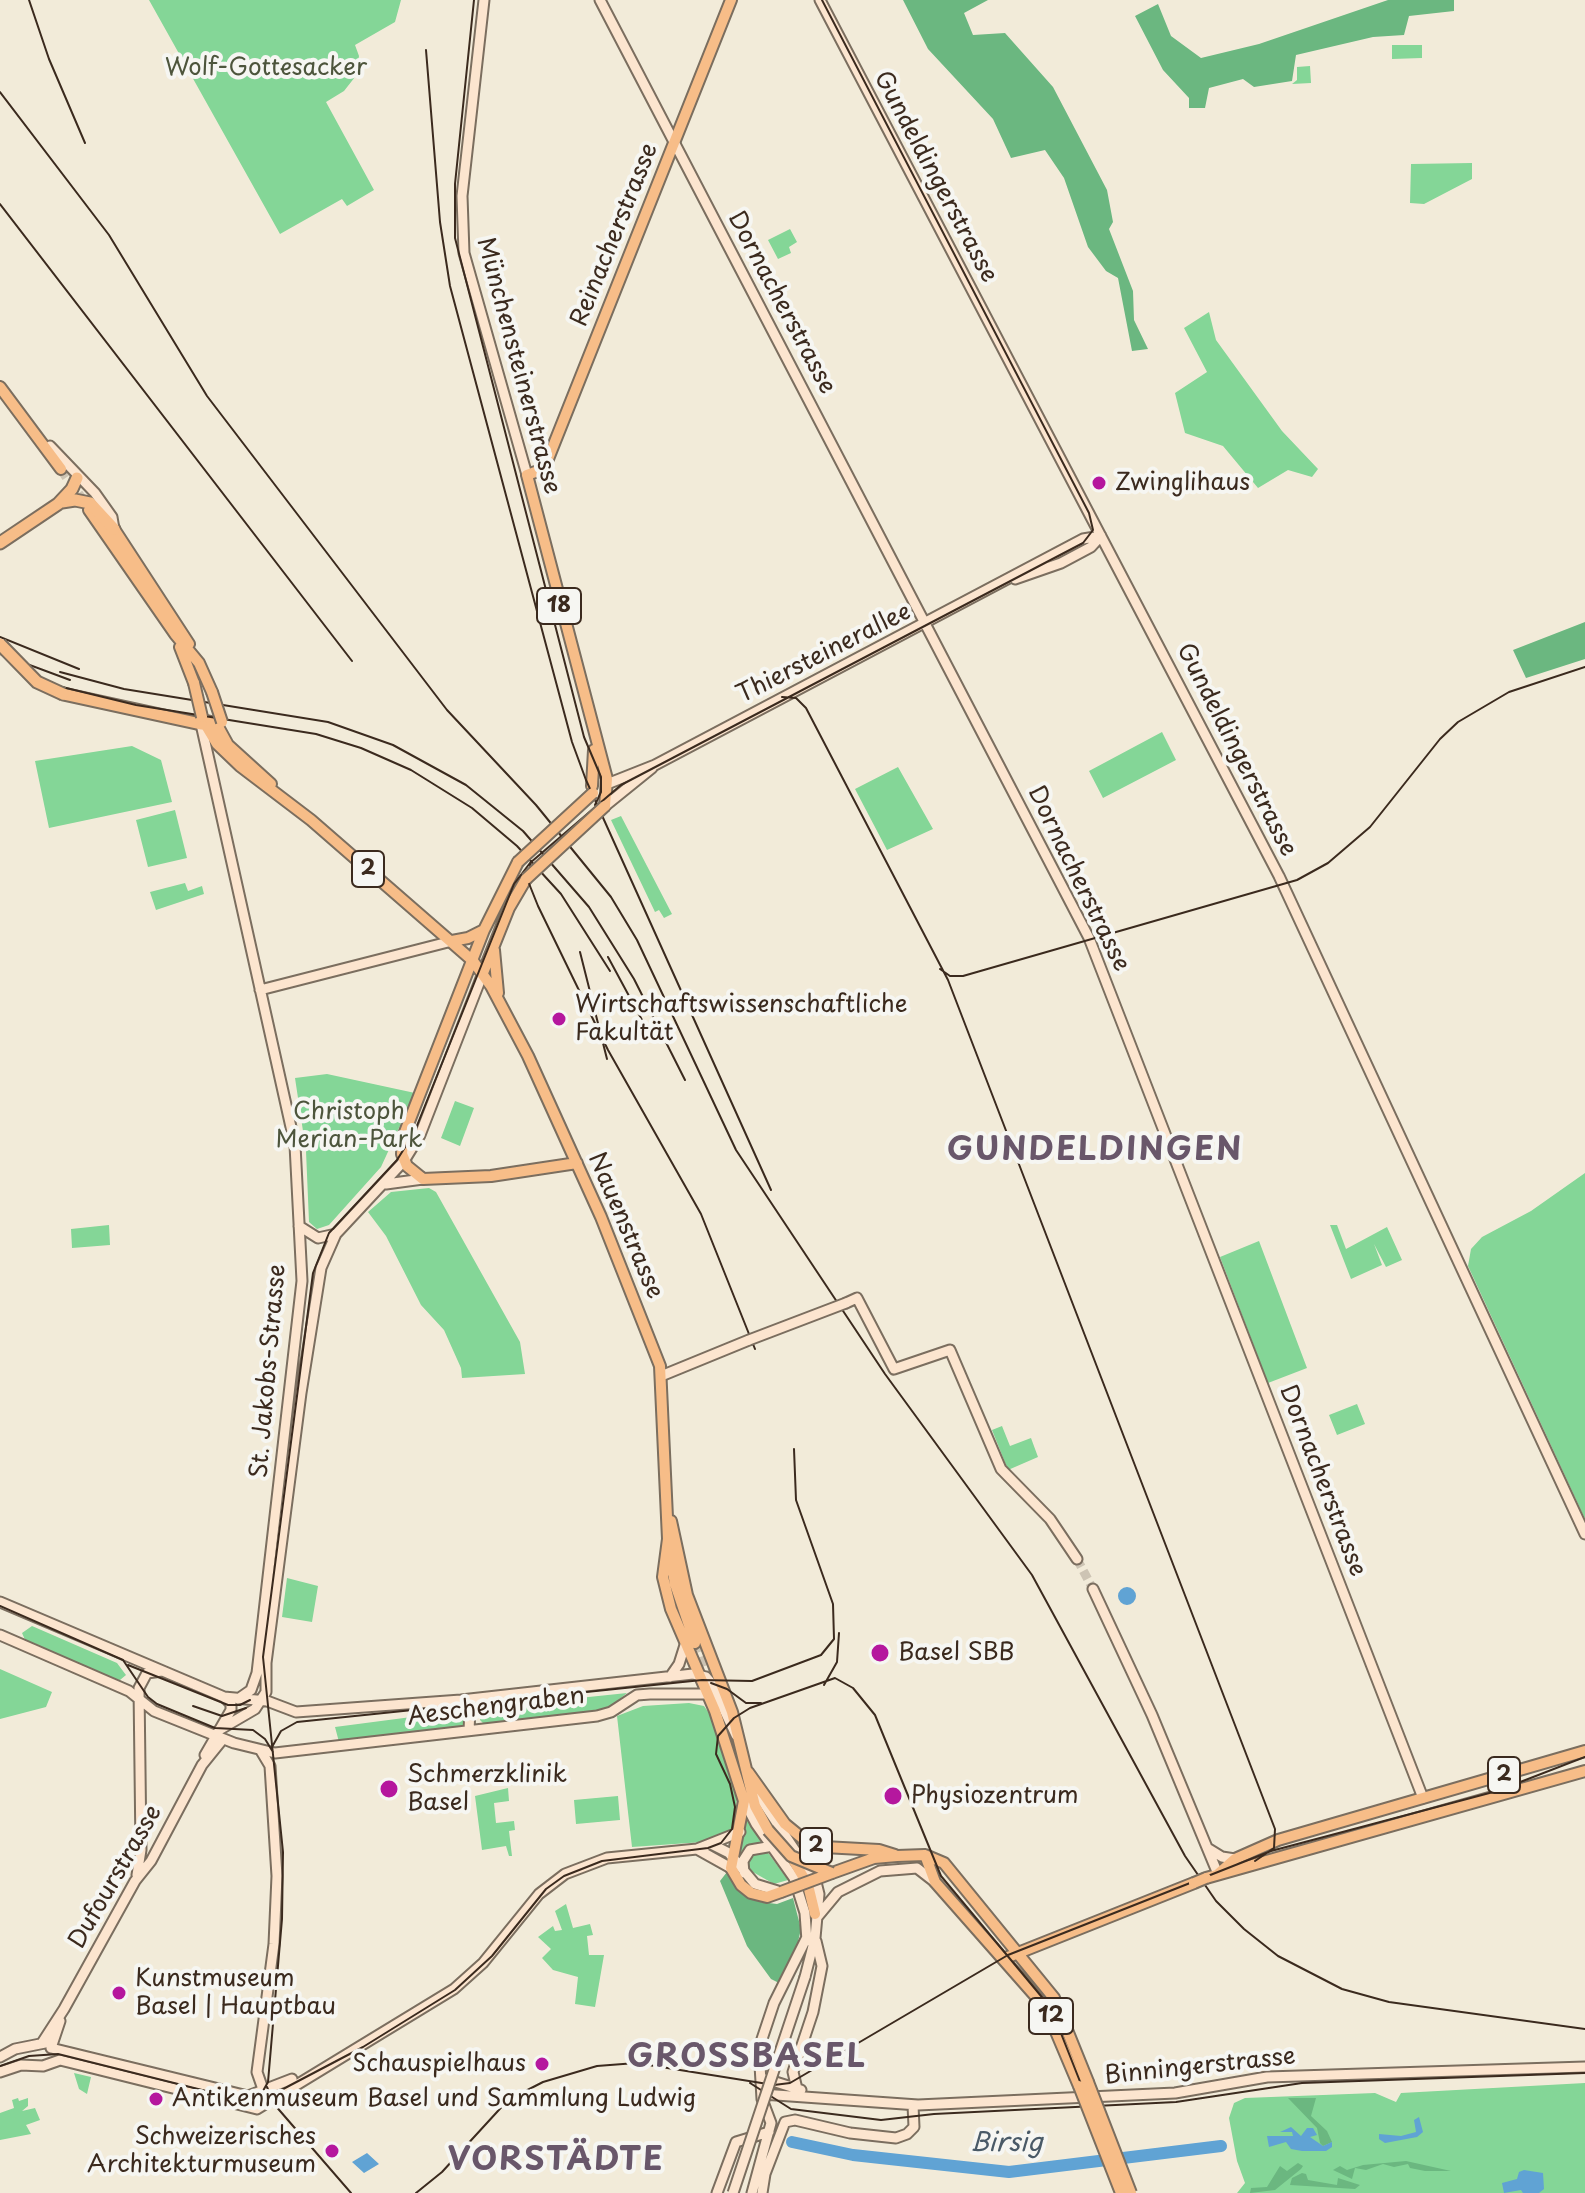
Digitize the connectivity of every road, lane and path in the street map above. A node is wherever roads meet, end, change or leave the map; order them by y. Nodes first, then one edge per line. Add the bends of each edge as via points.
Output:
1 (484, 0) edge
2 (600, 0) edge
3 (731, 0) edge
4 (820, 0) edge
5 (673, 141) junction
6 (0, 380) edge
7 (0, 387) edge
8 (61, 469) tunnel mouth
9 (527, 475) junction
10 (77, 478) junction
11 (58, 504) junction
12 (89, 510) tunnel mouth
13 (110, 524) junction
14 (1101, 536) junction
15 (0, 543) edge
16 (926, 624) junction
17 (175, 634) junction
18 (0, 644) edge
19 (199, 663) junction
20 (212, 692) junction
21 (155, 715) junction
22 (201, 721) junction
23 (594, 736) junction
24 (235, 750) junction
25 (655, 765) junction
26 (612, 782) junction
27 (625, 791) junction
28 (590, 793) junction
29 (283, 798) junction
30 (605, 806) junction
31 (484, 930) junction
32 (497, 935) junction
33 (452, 941) junction
34 (473, 961) junction
35 (483, 973) junction
36 (260, 990) junction
37 (499, 999) junction
38 (404, 1161) junction
39 (577, 1163) junction
40 (423, 1179) junction
41 (383, 1185) junction
42 (299, 1226) junction
43 (336, 1234) junction
44 (661, 1376) junction
45 (667, 1512) junction
46 (1585, 1534) edge
47 (1077, 1559) tunnel mouth
48 (1093, 1589) tunnel mouth
49 (0, 1602) edge
50 (0, 1635) edge
51 (690, 1644) junction
52 (166, 1671) junction
53 (700, 1675) junction
54 (670, 1677) junction
55 (708, 1694) junction
56 (224, 1697) junction
57 (238, 1699) junction
58 (140, 1700) junction
59 (461, 1700) junction
60 (263, 1701) junction
61 (469, 1730) junction
62 (219, 1735) junction
63 (736, 1735) junction
64 (261, 1751) junction
65 (1585, 1751) edge
66 (1585, 1771) edge
67 (748, 1772) junction
68 (1423, 1798) junction
69 (744, 1801) junction
70 (1429, 1817) junction
71 (771, 1831) junction
72 (740, 1832) junction
73 (141, 1834) junction
74 (162, 1837) junction
75 (1278, 1840) junction
76 (713, 1845) junction
77 (773, 1846) junction
78 (1208, 1848) junction
79 (697, 1849) junction
80 (1256, 1849) junction
81 (872, 1854) junction
82 (731, 1855) junction
83 (925, 1855) junction
84 (910, 1856) junction
85 (1284, 1856) junction
86 (1235, 1859) junction
87 (1261, 1864) junction
88 (731, 1868) junction
89 (929, 1870) junction
90 (834, 1872) junction
91 (745, 1873) junction
92 (1218, 1874) junction
93 (135, 1881) junction
94 (935, 1882) junction
95 (781, 1892) junction
96 (815, 1916) junction
97 (811, 1937) junction
98 (1019, 1952) junction
99 (1003, 1959) junction
100 (41, 2046) junction
101 (0, 2057) edge
102 (50, 2062) junction
103 (32, 2063) junction
104 (1585, 2067) edge
105 (0, 2072) edge
106 (763, 2078) junction
107 (1084, 2084) junction
108 (790, 2090) junction
109 (762, 2094) junction
110 (266, 2097) junction
111 (913, 2105) junction
112 (769, 2132) junction
113 (717, 2193) edge
114 (733, 2193) edge
115 (752, 2193) edge
116 (762, 2193) edge
117 (1121, 2193) edge
118 (1131, 2193) edge

1 - 9 main road, Münchensteinerstrasse via 462,196 464,253
2 - 5 main road, Dornacherstrasse
3 - 5 main road, Reinacherstrasse
4 - 14 main road, Gundeldingerstrasse
5 - 9 main road, Reinacherstrasse via 548,459
5 - 16 main road, Dornacherstrasse
6 - 10 main road
7 - 8 main road
9 - 23 main road, Münchensteinerstrasse / 18
10 - 11 highway
10 - 13 main road via 95,493 112,517
11 - 13 highway via 83,501
11 - 15 highway
12 - 17 main road, St. Jakobs-Strasse / 2
13 - 19 main road
14 - 16 main road, Thiersteinerallee via 1083,539
14 - 46 main road, Gundeldingerstrasse via 1291,900
16 - 25 main road, Thiersteinerallee
16 - 68 main road, Dornacherstrasse via 1090,940
17 - 19 main road, St. Jakobs-Strasse / 2
17 - 22 main road, St. Jakobs-Strasse / 2, bridge via 194,683
18 - 21 highway, bridge via 47,688
19 - 20 main road, St. Jakobs-Strasse / 2
20 - 22 main road, bridge
20 - 24 main road, 2, bridge
21 - 22 highway
21 - 22 highway
22 - 24 main road via 216,723
22 - 29 main road, 2 via 236,763
22 - 36 main road, St. Jakobs-Strasse
23 - 26 main road, Münchensteinerstrasse / 18
23 - 28 main road, Münchensteinerstrasse
24 - 29 main road, 2
25 - 26 main road, Thiersteinerallee
25 - 27 main road, Thiersteinerallee
26 - 27 main road
26 - 28 main road
26 - 30 main road, Münchensteinerstrasse / 18
27 - 30 main road, Thiersteinerallee
28 - 31 main road, bridge via 518,862
29 - 33 main road, 2
30 - 32 main road, bridge via 526,879
31 - 33 main road
31 - 34 main road
32 - 35 main road
32 - 37 main road
33 - 34 main road, 2
33 - 36 main road
34 - 35 main road, 2
34 - 38 main road via 403,1137
35 - 37 main road, Nauenstrasse / 2
35 - 38 main road via 420,1135
36 - 42 main road, St. Jakobs-Strasse via 295,1145
37 - 39 main road, Nauenstrasse / 2
38 - 40 main road
38 - 41 main road
39 - 40 main road via 491,1176
39 - 44 main road, Nauenstrasse / 2 via 649,1332
40 - 41 main road
41 - 43 main road
42 - 43 main road via 318,1238
42 - 57 main road, St. Jakobs-Strasse via 300,1314 257,1673 249,1693
43 - 60 main road, St. Jakobs-Strasse via 321,1268 301,1393
44 - 45 main road, Nauenstrasse / 2
44 - 47 main road, bridge via 857,1298 891,1367 950,1350 1001,1469 1050,1519
45 - 51 main road, Nauenstrasse via 675,1584
45 - 63 main road, Nauenstrasse / 2 via 687,1595
48 - 78 main road
49 - 52 main road
50 - 58 main road, Aeschengraben
51 - 53 main road
51 - 54 main road
52 - 56 main road
52 - 58 main road via 144,1675
53 - 54 main road, Aeschengraben
53 - 55 main road
53 - 63 main road via 712,1684
54 - 59 main road, Aeschengraben
55 - 61 main road, Aeschengraben via 637,1695 597,1716
55 - 69 main road
56 - 57 main road
56 - 62 main road, Dufourstrasse via 232,1708
57 - 60 main road
58 - 62 main road, Aeschengraben via 154,1711
58 - 73 main road
59 - 60 main road, Aeschengraben via 300,1713
59 - 61 main road via 470,1710
60 - 62 main road
61 - 64 main road, Aeschengraben via 284,1753
62 - 64 main road, Aeschengraben
62 - 74 main road, Dufourstrasse
63 - 67 main road, 2
64 - 110 main road via 270,1766 277,1876 257,2072
65 - 68 main road, 2
66 - 70 main road, 2
67 - 71 main road via 755,1806
67 - 81 main road, 2 via 799,1838
67 - 96 main road via 764,1807 816,1882
68 - 70 main road, Dornacherstrasse
68 - 75 main road, 2
69 - 72 main road
69 - 77 main road
70 - 85 main road, 2
71 - 90 main road, bridge via 791,1856
71 - 96 main road via 804,1878
72 - 76 main road
72 - 82 main road
73 - 74 main road via 152,1841
73 - 93 main road
74 - 93 main road, Dufourstrasse
75 - 80 main road, 2
75 - 85 main road
76 - 79 main road
76 - 82 main road
77 - 91 main road via 747,1853
77 - 97 main road via 799,1890
78 - 86 main road
78 - 92 main road
79 - 88 main road
79 - 110 main road via 607,1858 565,1874 539,1894 472,1974 395,2027
80 - 86 main road, 2
80 - 87 main road via 1264,1856
81 - 84 main road, 2
81 - 90 main road, 2
82 - 88 main road
82 - 91 main road
83 - 84 main road, 2
83 - 89 main road
83 - 98 main road via 950,1868
84 - 89 main road
85 - 87 main road, 2
86 - 92 main road, 2
87 - 92 main road, 2
88 - 95 main road, 2 via 751,1893 767,1897
89 - 94 main road
90 - 95 main road, 2, bridge
91 - 95 main road via 758,1886
92 - 98 main road, 2, bridge
93 - 100 main road, Dufourstrasse
94 - 96 main road via 917,1868 880,1871 838,1892
94 - 99 main road
96 - 97 main road
97 - 106 main road via 774,2003 761,2041
97 - 108 main road via 822,1966
97 - 114 main road, bridge via 806,1974
98 - 99 main road, 2
98 - 107 main road, 12 via 1054,1998
99 - 107 main road, 12 via 1046,2008
100 - 101 main road
100 - 102 main road
100 - 103 main road via 29,2053
100 - 110 main road
102 - 103 main road
102 - 110 main road via 66,2061 245,2108 259,2108
103 - 105 main road
104 - 111 main road, Binningerstrasse via 1267,2077 1175,2093
106 - 108 main road
106 - 109 main road
107 - 117 main road, 12, bridge
107 - 118 main road, 12, bridge
108 - 109 main road
108 - 111 main road, Binningerstrasse
109 - 112 main road via 771,2119
111 - 116 main road via 914,2127 902,2137 788,2120 780,2129
112 - 113 main road via 736,2142
112 - 115 main road

